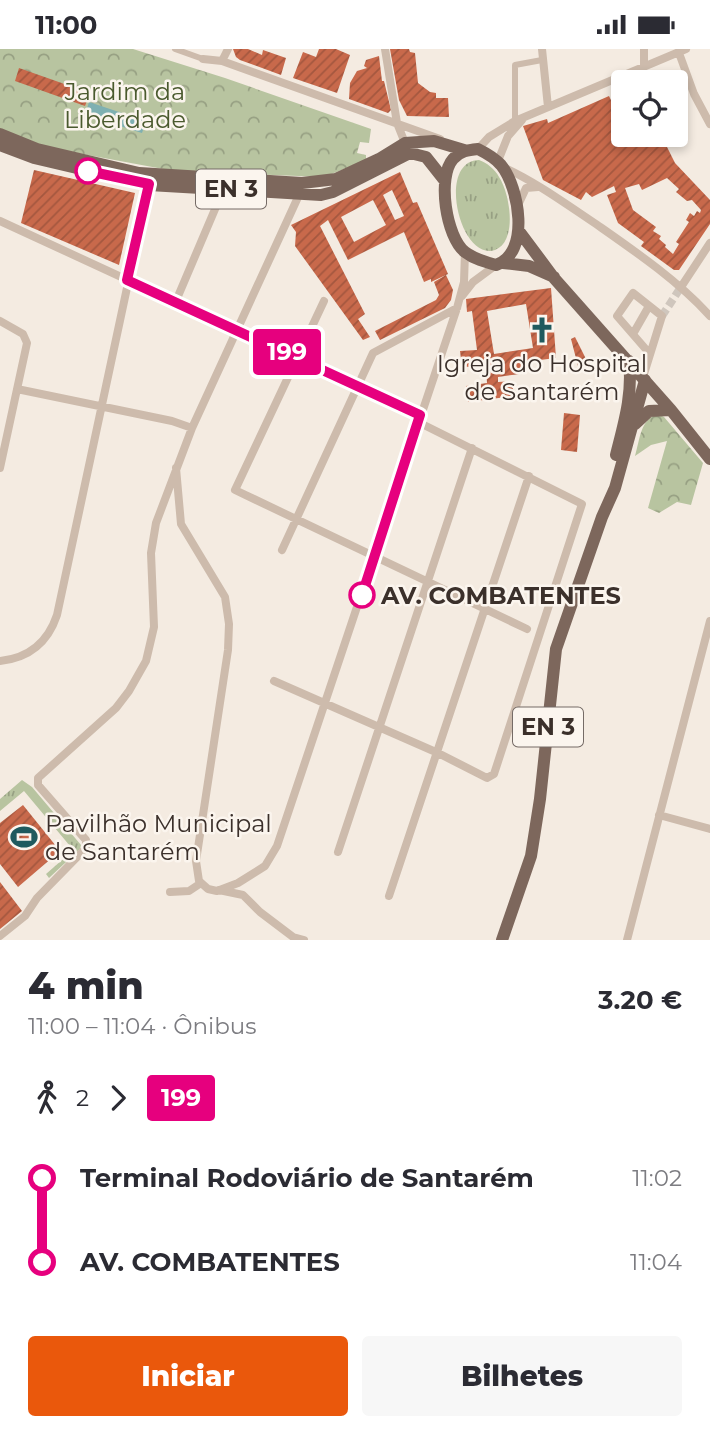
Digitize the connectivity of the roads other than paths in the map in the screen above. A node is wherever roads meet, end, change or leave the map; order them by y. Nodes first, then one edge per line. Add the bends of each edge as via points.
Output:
1 (175, 49) edge
2 (228, 49) edge
3 (385, 49) edge
4 (542, 49) edge
5 (644, 49) edge
6 (682, 51) edge
7 (203, 59) joint
8 (542, 60) junction
9 (222, 61) junction
10 (644, 67) junction
11 (548, 107) junction
12 (527, 116) junction
13 (515, 121) junction
14 (397, 123) junction
15 (710, 124) edge
16 (0, 134) edge
17 (405, 143) junction
18 (445, 143) junction
19 (0, 145) edge
20 (478, 149) junction
21 (464, 150) junction
22 (500, 164) junction
23 (445, 181) junction
24 (149, 184) junction
25 (539, 187) junction
26 (224, 188) junction
27 (299, 195) junction
28 (518, 213) junction
29 (0, 221) edge
30 (519, 231) junction
31 (710, 243) edge
32 (465, 252) junction
33 (499, 264) junction
34 (554, 278) junction
35 (127, 280) junction
36 (681, 287) junction
37 (460, 298) junction
38 (324, 300) dead end
39 (176, 301) junction
40 (649, 306) junction
41 (457, 308) junction
42 (710, 316) edge
43 (0, 321) edge
44 (238, 330) junction
45 (633, 334) junction
46 (650, 354) junction
47 (296, 357) junction
48 (629, 361) junction
49 (644, 379) junction
50 (358, 385) junction
51 (17, 389) junction
52 (100, 407) junction
53 (671, 410) junction
54 (419, 418) junction
55 (192, 428) junction
56 (632, 428) junction
57 (472, 448) junction
58 (710, 459) edge
59 (0, 468) edge
60 (176, 468) junction
61 (528, 475) junction
62 (602, 517) junction
63 (296, 519) junction
64 (282, 550) dead end
65 (375, 556) junction
66 (428, 581) junction
67 (485, 608) junction
68 (710, 621) edge
69 (527, 629) dead end
70 (0, 661) edge
71 (274, 681) dead end
72 (325, 703) junction
73 (379, 727) junction
74 (438, 753) junction
75 (659, 815) junction
76 (710, 829) edge
77 (338, 852) dead end
78 (200, 882) junction
79 (219, 890) junction
80 (170, 893) dead end
81 (389, 896) dead end
82 (0, 936) edge
83 (304, 940) edge
84 (502, 940) edge
85 (627, 940) edge

1 - 7 street
2 - 9 street
3 - 14 street
4 - 8 street
5 - 10 street
6 - 10 street
6 - 15 street via 694,95
7 - 9 street
8 - 11 street
8 - 13 street via 515,65
9 - 14 street
10 - 11 street
11 - 12 street
12 - 13 street
12 - 22 street via 508,136
13 - 20 street
14 - 17 street
14 - 18 street
16 - 17 main road, EN 3 via 37,149 139,173 302,184 335,179
17 - 18 main road
18 - 21 main road
19 - 24 main road, EN 3 via 34,158
20 - 21 main road
20 - 22 main road
21 - 23 main road via 453,158
22 - 25 street
22 - 28 main road
23 - 27 main road, EN 3 via 426,157 410,153 333,192
23 - 32 main road via 449,222
24 - 26 main road, EN 3
24 - 35 street
25 - 28 street via 523,192
25 - 36 street
26 - 27 main road, EN 3
26 - 39 street
27 - 44 street
28 - 30 main road
29 - 35 street
30 - 33 main road via 510,256
30 - 34 main road
31 - 36 street
32 - 33 main road
32 - 37 street
33 - 34 main road via 529,266
33 - 37 street via 473,282
34 - 48 main road
35 - 39 street
35 - 52 street
36 - 42 street
37 - 41 street
38 - 47 street
39 - 44 street
40 - 45 street
40 - 45 street via 634,293 617,316
40 - 46 street via 662,316
41 - 50 street via 373,353
41 - 54 street
43 - 51 street via 27,339
44 - 47 street
44 - 55 street
45 - 46 street
46 - 49 street
47 - 50 street
47 - 63 street via 235,491
48 - 49 main road
48 - 62 main road, EN 3 via 629,400
49 - 53 main road
49 - 56 main road, EN 3
50 - 54 street
50 - 63 street
51 - 52 street
51 - 59 street
52 - 55 street
52 - 70 street via 53,625 27,654
53 - 56 main road via 649,411
53 - 58 main road
54 - 57 street
54 - 65 street
55 - 60 street
56 - 62 main road, EN 3
57 - 61 street
57 - 66 street
60 - 78 street via 181,524 222,590 229,624 197,861
60 - 82 street via 152,538 154,627 146,661 116,708 35,781 87,844 25,916
61 - 67 street
61 - 74 street via 583,504 492,777
62 - 84 main road, EN 3 via 556,649 531,856
63 - 64 street
63 - 65 street
65 - 66 street
65 - 72 street
66 - 67 street
66 - 73 street
67 - 69 street
67 - 74 street
68 - 75 street
71 - 72 street
72 - 73 street
72 - 79 street via 273,855 260,870
73 - 74 street
73 - 77 street
74 - 81 street
75 - 76 street
75 - 85 street
78 - 79 street
78 - 80 street via 188,891
79 - 83 street via 243,895 293,937

